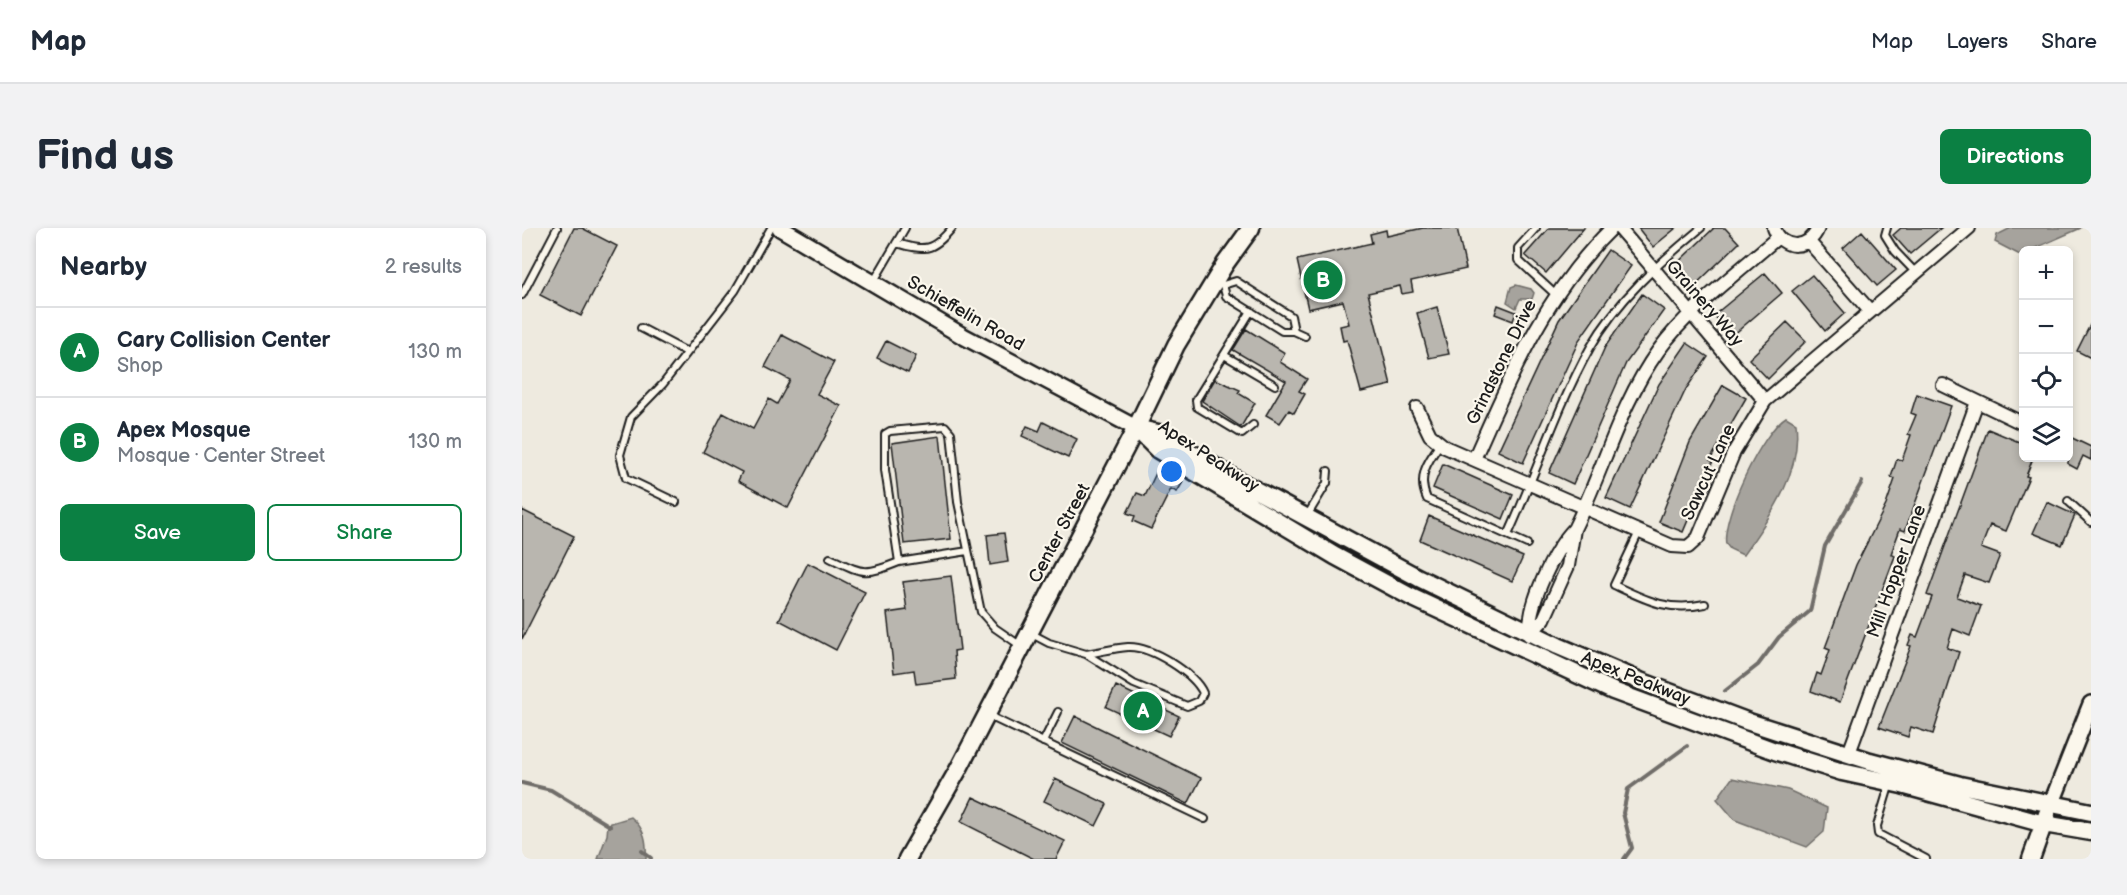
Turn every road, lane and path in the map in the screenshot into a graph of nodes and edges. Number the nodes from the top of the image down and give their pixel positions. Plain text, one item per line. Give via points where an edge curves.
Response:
1 (557, 228) edge
2 (771, 228) edge
3 (780, 228) edge
4 (905, 228) edge
5 (952, 228) edge
6 (1251, 228) edge
7 (1536, 228) edge
8 (1612, 228) edge
9 (1619, 228) edge
10 (1701, 228) edge
11 (1818, 228) edge
12 (1887, 228) edge
13 (1969, 228) edge
14 (1776, 233) edge
15 (1809, 242) junction
16 (896, 243) junction
17 (1652, 269) junction
18 (1916, 273) junction
19 (874, 282) junction
20 (1219, 282) junction
21 (522, 295) edge
22 (1556, 295) junction
23 (1251, 311) junction
24 (1870, 311) junction
25 (1692, 315) junction
26 (641, 328) dead end
27 (1294, 331) junction
28 (1305, 336) dead end
29 (687, 352) junction
30 (1224, 355) junction
31 (1275, 385) dead end
32 (1943, 385) dead end
33 (1766, 401) junction
34 (1977, 402) junction
35 (1418, 408) dead end
36 (2019, 422) edge
37 (1253, 425) dead end
38 (1136, 428) junction
39 (1440, 443) junction
40 (1474, 459) junction
41 (1328, 471) dead end
42 (1531, 484) junction
43 (2068, 501) dead end
44 (676, 502) dead end
45 (1585, 507) junction
46 (1306, 516) junction
47 (2091, 522) edge
48 (1639, 532) junction
49 (1508, 535) junction
50 (1527, 544) dead end
51 (968, 551) junction
52 (830, 558) dead end
53 (899, 562) junction
54 (1705, 604) dead end
55 (1530, 632) junction
56 (1025, 639) junction
57 (1522, 650) junction
58 (1086, 654) junction
59 (2091, 704) edge
60 (1058, 712) dead end
61 (986, 715) junction
62 (1043, 742) junction
63 (1849, 753) junction
64 (1890, 783) junction
65 (2051, 805) junction
66 (2091, 812) edge
67 (1205, 819) dead end
68 (2044, 824) junction
69 (2091, 832) edge
70 (908, 859) edge
71 (1926, 859) edge
72 (2031, 859) edge

1 - 21 lane
2 - 29 lane via 735,291
3 - 19 street, Schieffelin Road
4 - 16 lane
5 - 16 lane via 938,245 920,250
6 - 20 main road, Center Street
7 - 22 lane via 1518,248 1518,260
8 - 22 street, Grindstone Drive
9 - 17 street, Grainery Way
10 - 17 lane
11 - 15 street
12 - 18 lane via 1885,235 1895,252
13 - 18 street, Sawcut Lane
14 - 15 street via 1796,246
14 - 25 street
15 - 24 street
16 - 19 lane
17 - 25 street, Grainery Way
17 - 42 lane via 1591,346
18 - 24 street, Sawcut Lane
19 - 38 street, Schieffelin Road via 963,336
20 - 23 lane via 1226,296
20 - 27 lane via 1236,281 1291,316
20 - 38 main road, Center Street via 1176,345
22 - 40 street, Grindstone Drive via 1523,352
23 - 27 lane via 1282,331
23 - 30 lane
24 - 33 street, Sawcut Lane
25 - 33 street, Grainery Way
25 - 45 street via 1673,332 1644,374
26 - 29 lane
27 - 28 lane
29 - 44 lane via 631,417 620,455 626,478
30 - 31 lane
30 - 37 lane via 1196,400 1197,408 1242,434
32 - 34 street
33 - 48 street, Sawcut Lane via 1734,452 1698,538 1688,547 1678,548
34 - 36 street
34 - 63 street, Mill Hopper Lane
35 - 39 street, Sawcut Lane via 1430,435
38 - 46 main road, Apex Peakway via 1158,432
38 - 56 main road, Center Street
38 - 57 main road, Apex Peakway via 1158,450 1335,556
39 - 40 street, Sawcut Lane
39 - 49 lane via 1422,478 1427,499
40 - 42 street, Sawcut Lane
41 - 46 lane via 1327,483
42 - 45 street, Sawcut Lane
42 - 49 lane
43 - 47 lane
45 - 48 street, Sawcut Lane
45 - 55 street via 1560,547 1529,615
46 - 55 main road, Apex Peakway via 1419,578
48 - 54 lane via 1614,585 1651,602 1683,609
49 - 50 lane
51 - 53 lane
51 - 53 lane via 951,433 945,426 890,431 885,434 885,470
51 - 56 lane via 981,612 994,628
52 - 53 lane via 869,573
55 - 57 street
55 - 63 main road, Apex Peakway via 1640,681 1749,722
56 - 58 lane
56 - 61 main road, Center Street
57 - 64 main road, Apex Peakway via 1714,730 1842,772
58 - 58 lane via 1134,684 1187,706 1199,701 1203,693 1191,675 1148,652 1131,647
59 - 65 street
60 - 62 lane
61 - 62 lane
61 - 70 main road, Center Street
62 - 67 lane
63 - 65 main road, Apex Peakway via 1925,776
64 - 68 main road, Apex Peakway
64 - 71 lane via 1876,826 1878,834
65 - 66 main road, Apex Peakway
65 - 68 main road
68 - 69 main road, Apex Peakway
68 - 72 main road

